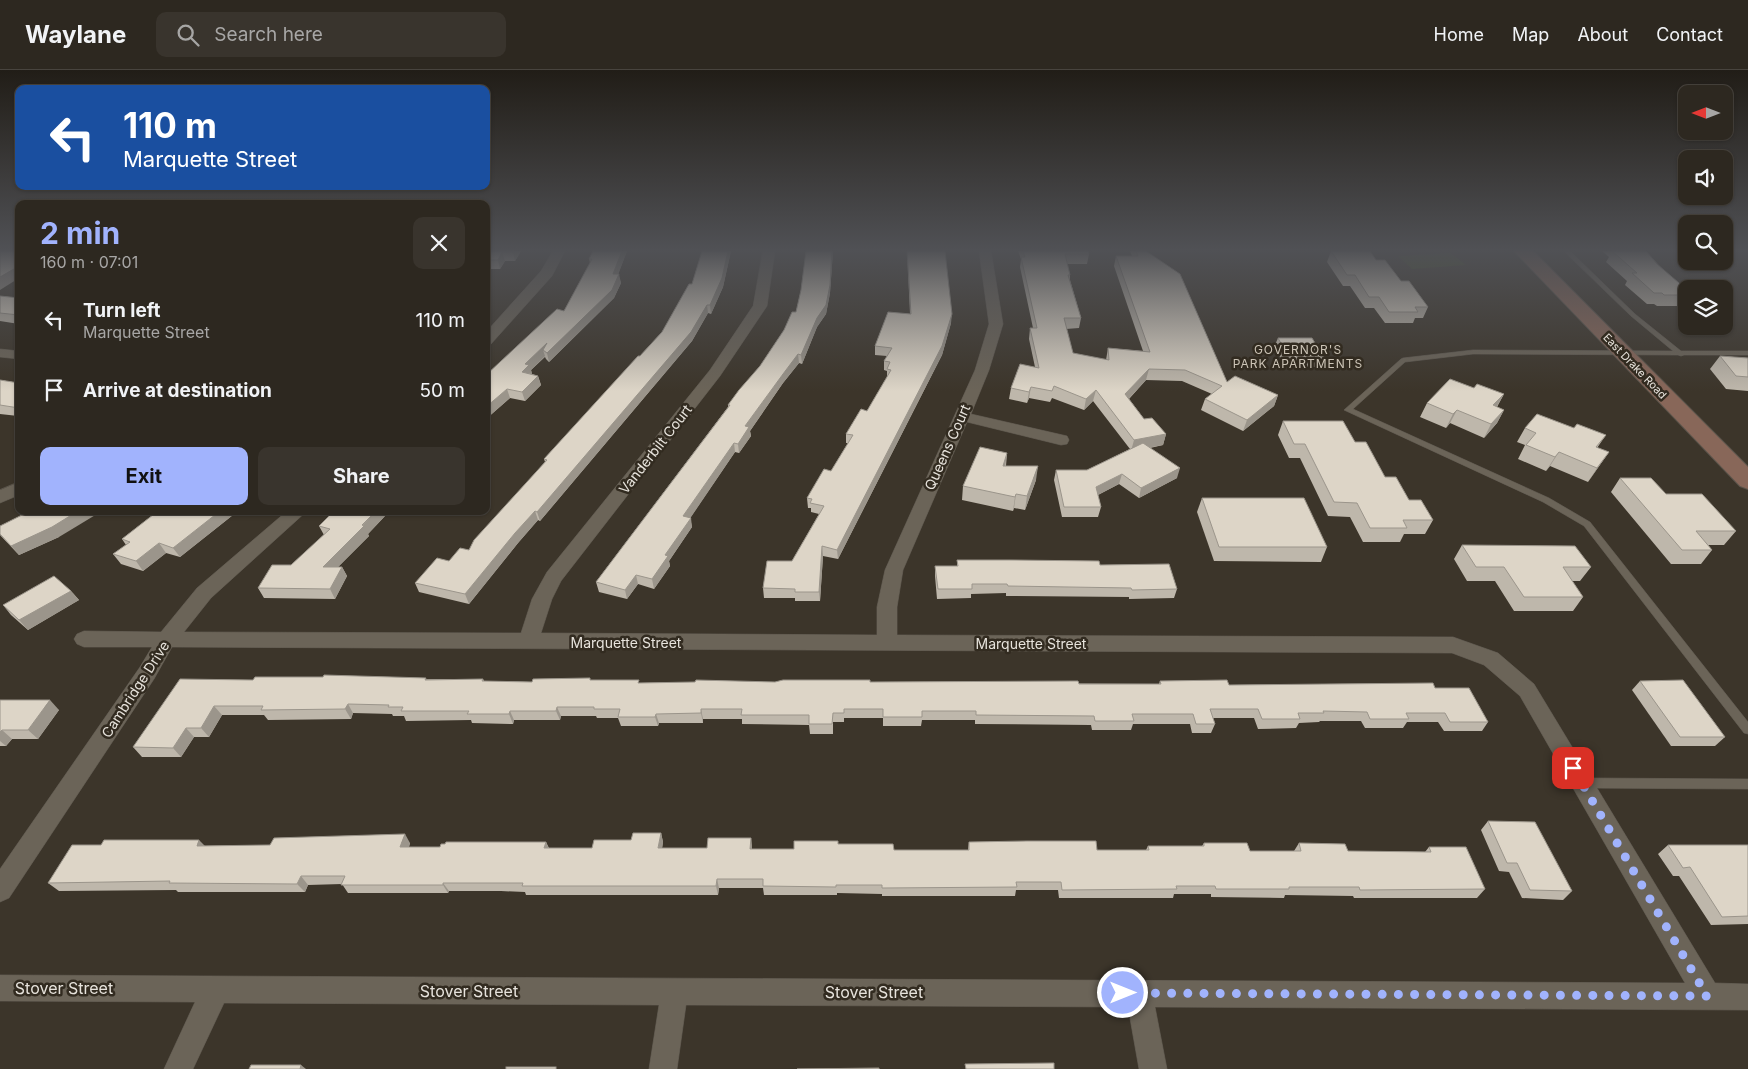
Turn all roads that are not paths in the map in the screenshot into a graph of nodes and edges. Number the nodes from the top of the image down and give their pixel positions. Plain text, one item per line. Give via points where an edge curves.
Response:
1 (525, 298) edge
2 (761, 298) edge
3 (992, 298) edge
4 (1568, 298) edge
5 (1616, 298) edge
6 (490, 337) edge
7 (0, 352) edge
8 (15, 354) edge
9 (1623, 354) junction
10 (1681, 354) junction
11 (1748, 354) edge
12 (961, 416) junction
13 (1061, 440) dead end
14 (1748, 481) edge
15 (15, 490) edge
16 (0, 497) edge
17 (293, 515) edge
18 (84, 639) dead end
19 (166, 640) junction
20 (528, 642) junction
21 (887, 643) junction
22 (1748, 730) edge
23 (1582, 783) junction
24 (1748, 784) edge
25 (0, 890) edge
26 (0, 988) edge
27 (216, 989) junction
28 (674, 992) junction
29 (1139, 994) junction
30 (1707, 996) junction
31 (1748, 997) edge
32 (178, 1069) edge
33 (663, 1069) edge
34 (1153, 1069) edge

1 - 6 street
2 - 20 street, Vanderbilt Court via 760,306 715,373 554,577 542,600
3 - 12 street, Queens Court via 996,324 982,370
4 - 9 main road, East Drake Road
5 - 10 lane
7 - 8 street
9 - 10 lane
9 - 14 main road, East Drake Road
9 - 22 lane via 1474,352 1403,360 1348,410 1546,500 1587,524
10 - 11 lane
12 - 13 street
12 - 21 street, Queens Court via 894,570 887,607
15 - 16 street
17 - 19 street, Cambridge Drive via 204,593
18 - 19 street, Marquette Street
19 - 20 street, Marquette Street
19 - 25 street, Cambridge Drive
20 - 21 street, Marquette Street
21 - 23 street, Marquette Street via 1453,645 1491,658 1527,690
23 - 24 lane
23 - 30 street, Marquette Street
26 - 27 street, Stover Street
27 - 28 street, Stover Street
27 - 32 street
28 - 29 street, Stover Street
28 - 33 street
29 - 30 street, Stover Street
29 - 34 street
30 - 31 street, Stover Street

